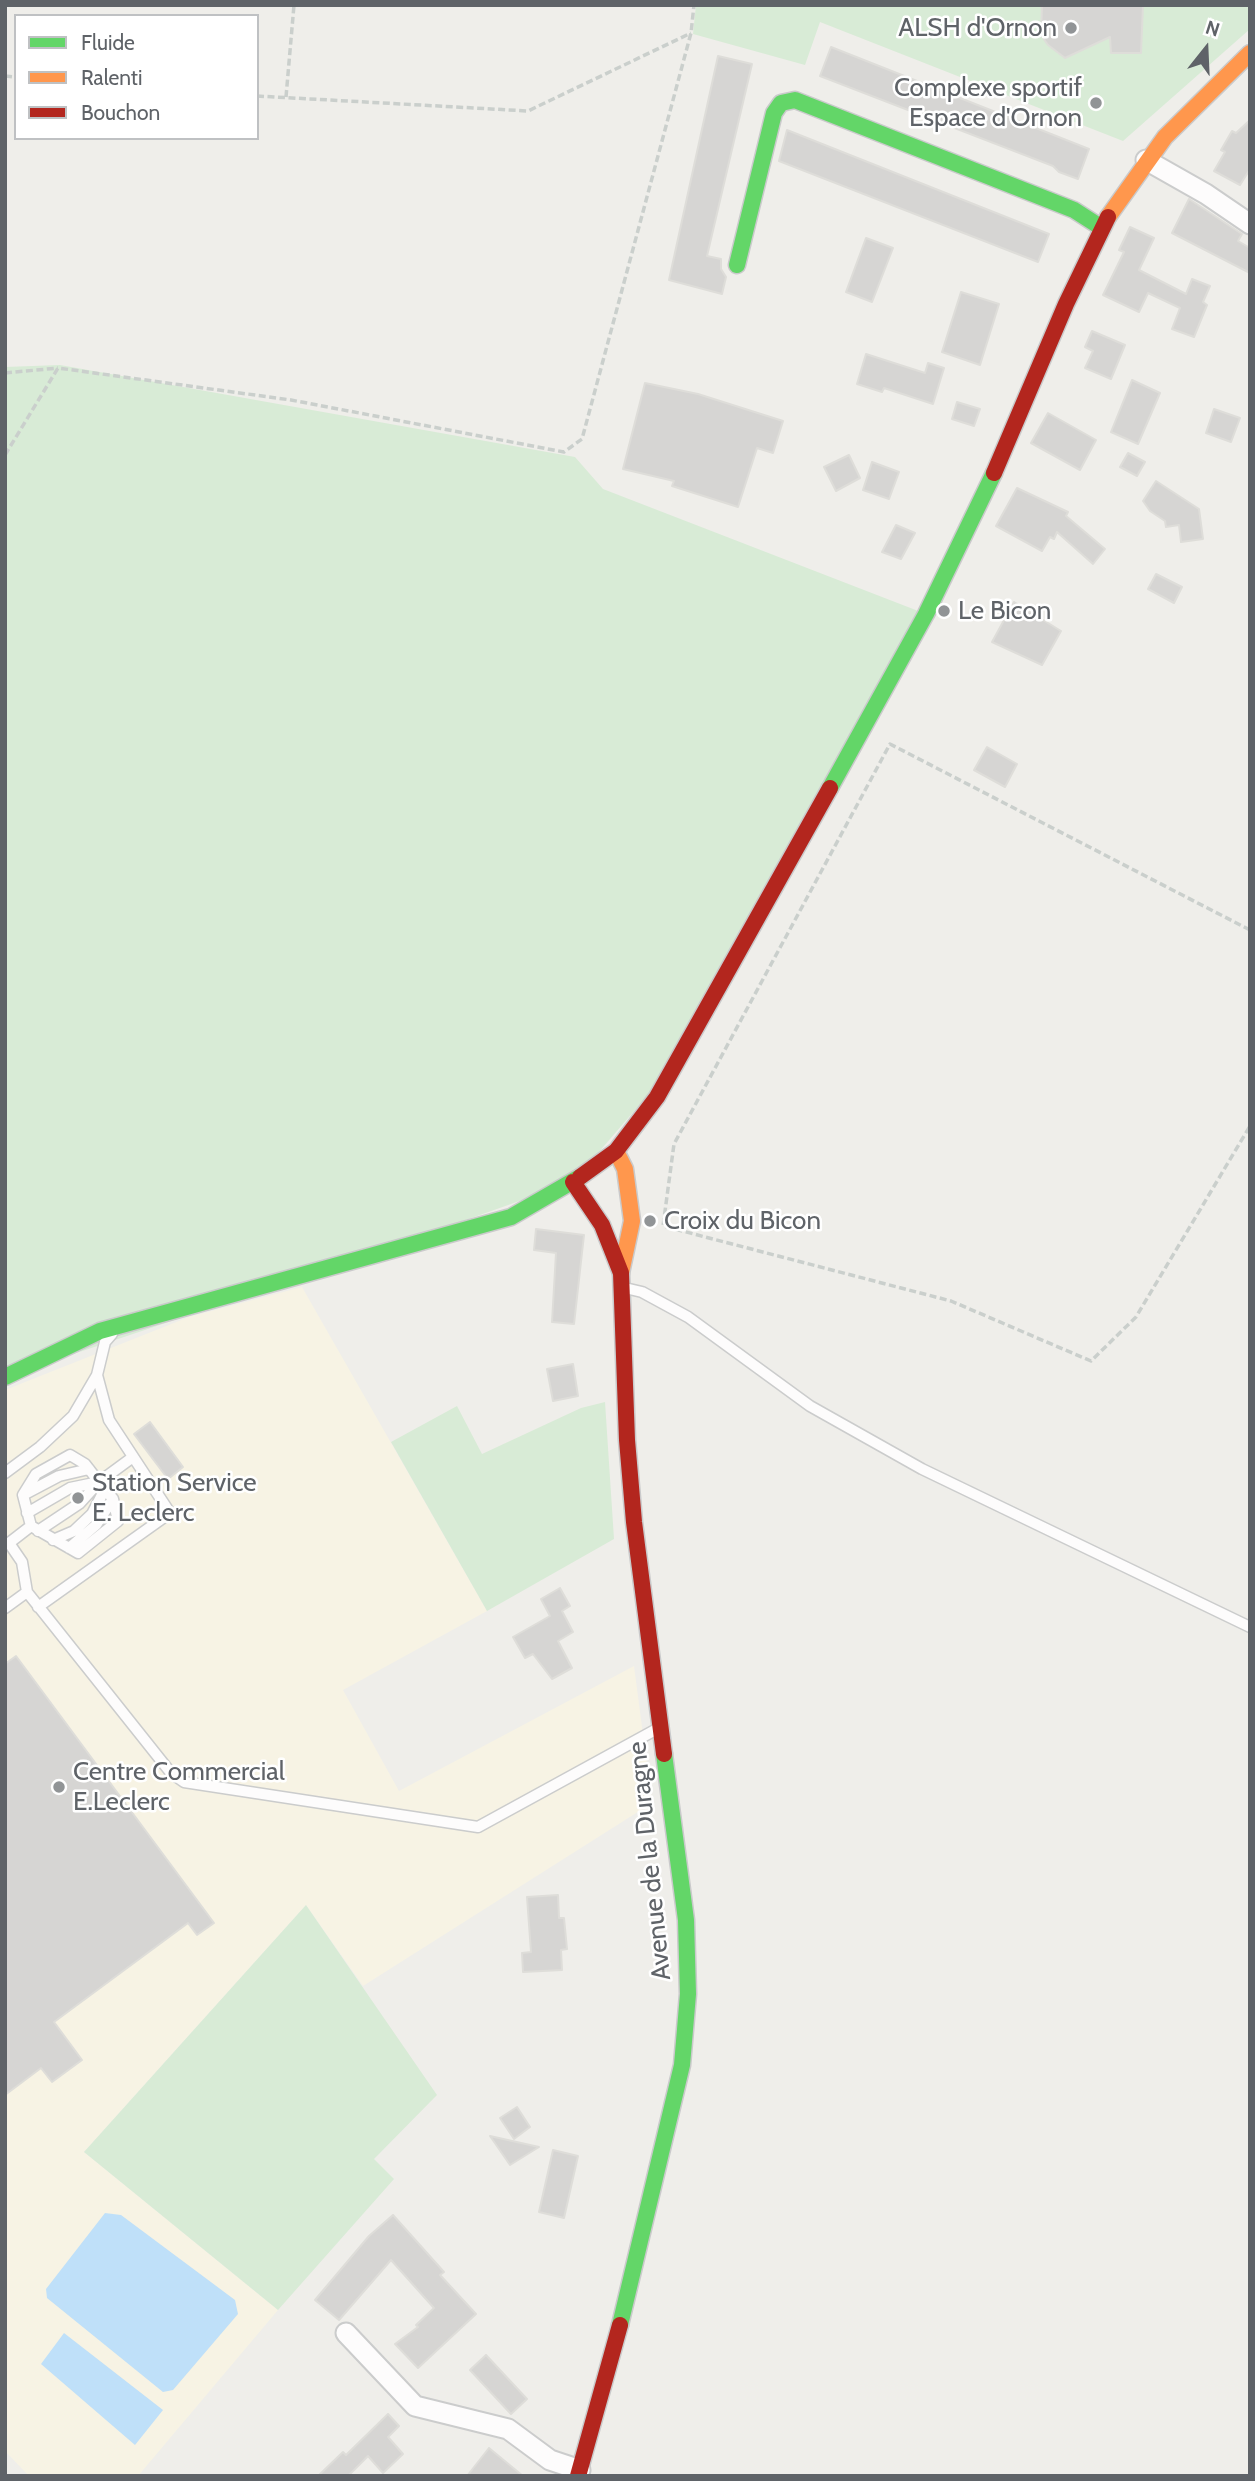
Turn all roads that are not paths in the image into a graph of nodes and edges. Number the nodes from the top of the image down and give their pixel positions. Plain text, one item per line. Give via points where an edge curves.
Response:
1 (1250, 53) edge
2 (1146, 160) junction
3 (1250, 224) edge
4 (1102, 228) junction
5 (737, 265) dead end
6 (616, 1151) junction
7 (573, 1182) junction
8 (622, 1280) junction
9 (120, 1326) junction
10 (89, 1336) junction
11 (5, 1366) edge
12 (97, 1375) junction
13 (5, 1377) edge
14 (133, 1457) junction
15 (89, 1469) junction
16 (5, 1473) edge
17 (102, 1486) junction
18 (23, 1495) junction
19 (113, 1499) junction
20 (27, 1513) junction
21 (35, 1529) junction
22 (52, 1540) junction
23 (69, 1548) junction
24 (27, 1592) junction
25 (38, 1607) junction
26 (5, 1608) edge
27 (1250, 1627) edge
28 (662, 1727) junction
29 (346, 2333) dead end
30 (579, 2473) edge

1 - 2 main road
2 - 3 street
2 - 4 main road
4 - 5 main road via 1074,210 795,100 781,103 774,113
4 - 6 main road via 998,466 926,614 685,1052
6 - 7 main road
6 - 8 main road, Avenue de la Duragne via 625,1169 632,1221
7 - 8 main road, Avenue de la Duragne via 602,1225
7 - 9 main road via 511,1217
8 - 27 lane via 688,1317 810,1406 922,1469
8 - 28 main road, Avenue de la Duragne via 634,1522
9 - 10 main road
9 - 12 lane via 105,1342
10 - 11 main road
10 - 13 main road
12 - 14 lane via 109,1420
12 - 16 lane via 73,1416
14 - 17 lane
14 - 25 lane via 170,1513
15 - 17 lane
15 - 18 lane via 59,1476
15 - 18 lane via 70,1455 36,1474
17 - 19 lane
17 - 20 lane via 71,1488
17 - 21 lane
17 - 22 lane via 92,1514 74,1531
18 - 20 lane
19 - 23 lane via 96,1525
19 - 23 lane via 118,1521 78,1553
20 - 21 lane
21 - 22 lane
21 - 24 lane via 9,1543 22,1562
22 - 23 lane
24 - 25 lane
24 - 26 lane
25 - 28 lane via 171,1773 184,1782 478,1827
28 - 30 main road, Avenue de la Duragne via 687,1920 688,1994 682,2065 602,2398
29 - 30 street via 415,2406 508,2430 550,2460

